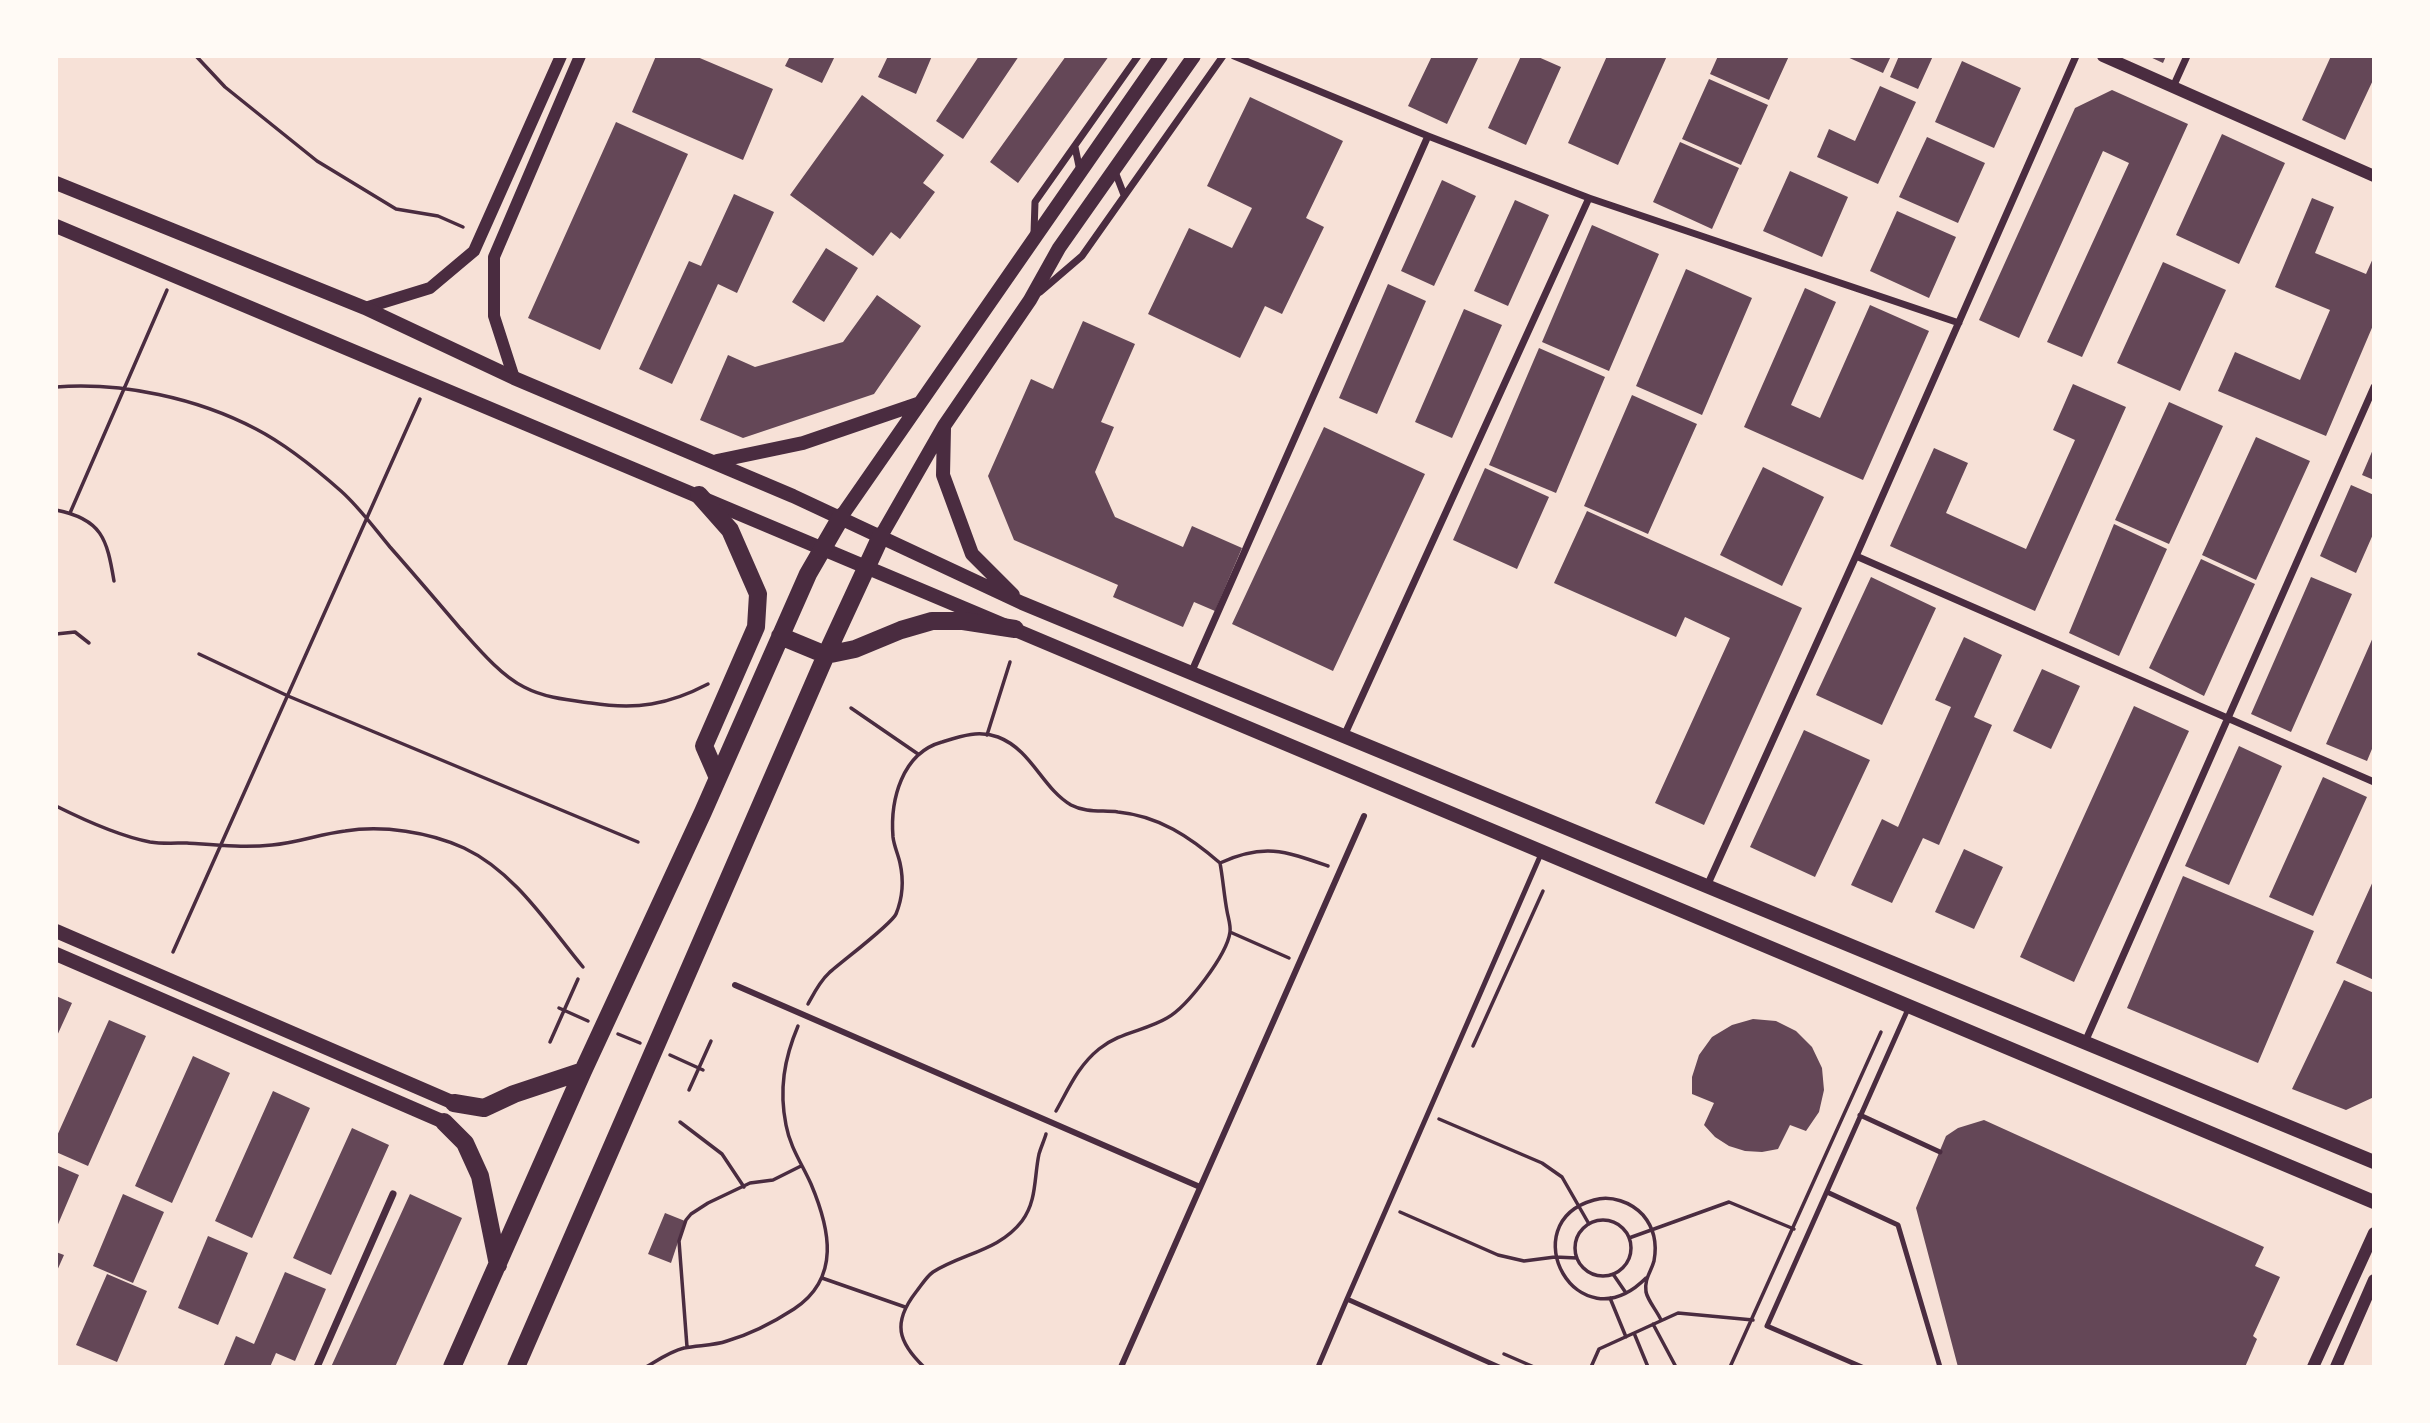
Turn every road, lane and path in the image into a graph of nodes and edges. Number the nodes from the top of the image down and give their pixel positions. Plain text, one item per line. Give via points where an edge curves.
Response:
1 (196, 56) edge
2 (561, 56) edge
3 (580, 56) edge
4 (1138, 56) edge
5 (1161, 56) edge
6 (1194, 56) edge
7 (1223, 56) edge
8 (1234, 56) edge
9 (2076, 56) edge
10 (2103, 56) edge
11 (2187, 56) edge
12 (2173, 87) junction
13 (1429, 136) junction
14 (1075, 147) junction
15 (1114, 169) junction
16 (1081, 172) junction
17 (2374, 176) edge
18 (56, 183) edge
19 (1124, 195) junction
20 (1589, 198) junction
21 (56, 226) edge
22 (463, 227) dead end
23 (1034, 237) junction
24 (167, 290) dead end
25 (1030, 300) junction
26 (365, 308) junction
27 (1959, 323) junction
28 (514, 378) junction
29 (56, 387) edge
30 (2374, 387) edge
31 (124, 390) junction
32 (420, 399) dead end
33 (920, 403) junction
34 (944, 426) junction
35 (717, 461) junction
36 (699, 495) junction
37 (56, 510) edge
38 (70, 513) junction
39 (367, 517) junction
40 (841, 517) junction
41 (881, 536) junction
42 (823, 548) junction
43 (1856, 556) junction
44 (866, 566) junction
45 (114, 581) dead end
46 (1022, 603) junction
47 (1014, 629) junction
48 (56, 634) edge
49 (780, 636) junction
50 (89, 642) dead end
51 (199, 654) dead end
52 (826, 655) junction
53 (1010, 662) dead end
54 (1191, 673) junction
55 (708, 684) dead end
56 (288, 696) junction
57 (851, 708) dead end
58 (2228, 718) junction
59 (987, 735) junction
60 (1344, 736) junction
61 (918, 754) junction
62 (718, 778) junction
63 (2374, 782) edge
64 (56, 806) edge
65 (1364, 816) dead end
66 (638, 842) dead end
67 (220, 846) junction
68 (1542, 851) junction
69 (1340, 869) junction
70 (1707, 886) junction
71 (1544, 891) dead end
72 (56, 931) edge
73 (1230, 932) dead end
74 (173, 952) dead end
75 (56, 954) edge
76 (1299, 962) junction
77 (583, 967) dead end
78 (578, 979) dead end
79 (735, 985) dead end
80 (1909, 1006) junction
81 (562, 1009) junction
82 (803, 1014) junction
83 (589, 1021) dead end
84 (613, 1031) dead end
85 (1881, 1031) dead end
86 (711, 1041) dead end
87 (550, 1042) dead end
88 (2085, 1042) junction
89 (650, 1047) dead end
90 (662, 1052) dead end
91 (1468, 1056) dead end
92 (701, 1069) junction
93 (583, 1070) junction
94 (689, 1090) dead end
95 (454, 1102) joint
96 (1860, 1115) junction
97 (1439, 1119) dead end
98 (444, 1122) joint
99 (680, 1122) dead end
100 (1940, 1152) dead end
101 (2374, 1162) edge
102 (801, 1166) junction
103 (744, 1187) junction
104 (1200, 1187) junction
105 (1826, 1192) junction
106 (393, 1194) dead end
107 (2374, 1202) edge
108 (1579, 1206) junction
109 (1395, 1223) dead end
110 (1589, 1224) junction
111 (1652, 1229) junction
112 (1794, 1229) junction
113 (2374, 1233) edge
114 (1629, 1238) junction
115 (1555, 1257) junction
116 (1577, 1258) junction
117 (498, 1265) junction
118 (1613, 1274) junction
119 (822, 1278) junction
120 (1646, 1278) junction
121 (2374, 1280) edge
122 (1626, 1294) junction
123 (1610, 1298) junction
124 (1347, 1299) junction
125 (905, 1307) dead end
126 (1661, 1320) junction
127 (1753, 1320) junction
128 (1653, 1324) junction
129 (1634, 1333) junction
130 (1626, 1336) junction
131 (687, 1348) junction
132 (1497, 1351) dead end
133 (317, 1367) edge
134 (452, 1367) edge
135 (516, 1367) edge
136 (646, 1367) edge
137 (1121, 1367) edge
138 (1318, 1367) edge
139 (1499, 1367) edge
140 (1534, 1367) edge
141 (1591, 1367) edge
142 (1648, 1367) edge
143 (1676, 1367) edge
144 (1730, 1367) edge
145 (1862, 1367) edge
146 (1940, 1367) edge
147 (2313, 1367) edge
148 (2336, 1367) edge

1 - 22 path via 225,87 317,160 396,209 438,216
2 - 26 street via 474,251 430,288
3 - 28 street via 494,257 494,316
4 - 14 street
5 - 16 main road
6 - 15 main road
7 - 19 street
8 - 13 street
9 - 27 street
10 - 12 street
11 - 12 street
12 - 17 street
13 - 20 street
13 - 54 street
14 - 16 street
14 - 23 street via 1035,202
15 - 19 street
15 - 25 main road via 1059,248
16 - 23 main road
18 - 26 main road
19 - 25 street via 1082,256
20 - 27 street
20 - 60 street
21 - 36 main road
23 - 33 main road
24 - 31 path
25 - 34 main road
26 - 28 main road
27 - 43 street
28 - 35 main road
29 - 31 path
30 - 58 street
31 - 38 path
31 - 39 path via 186,402 256,429 312,467
32 - 39 path
33 - 35 main road via 803,443
33 - 40 main road
34 - 41 main road
34 - 46 main road via 943,475 972,554
35 - 40 main road
36 - 42 main road
36 - 62 main road via 730,530 758,594 757,626 704,746
37 - 38 path
38 - 45 path via 97,529 108,544
39 - 55 path via 484,657 523,687 553,698 634,705 684,697
39 - 56 path
40 - 41 main road
40 - 42 main road
41 - 44 main road
41 - 46 main road
42 - 44 main road
42 - 49 main road
43 - 58 street
43 - 70 street
44 - 47 main road
44 - 52 main road
46 - 54 main road
47 - 52 main road via 932,621
47 - 68 main road
48 - 50 path via 75,632
49 - 52 main road
49 - 62 main road
51 - 56 path
52 - 135 main road
53 - 59 path
54 - 60 main road
56 - 66 path
56 - 67 path
57 - 61 path
58 - 63 street
58 - 88 street
59 - 61 path via 954,738
59 - 69 path via 1024,753 1071,805 1171,826 1220,863 1257,850 1284,852
60 - 70 main road
61 - 82 path via 898,789 893,816 904,892 895,918 827,975
62 - 93 main road
64 - 67 path via 151,842
65 - 69 street
67 - 74 path
67 - 77 path via 272,845 379,829 439,839 464,848 509,880
68 - 80 main road
68 - 124 lane
69 - 76 street
70 - 88 main road
71 - 91 path
72 - 95 main road
73 - 76 path
75 - 98 main road
76 - 104 street
78 - 81 path
79 - 82 street
80 - 96 lane
80 - 107 main road
81 - 83 path
81 - 87 path
82 - 102 path via 786,1053 782,1090 790,1143
82 - 104 street
84 - 89 path
85 - 112 path
86 - 92 path
88 - 101 main road
90 - 92 path
92 - 94 path
93 - 95 main road via 484,1108
93 - 117 main road
96 - 100 lane
96 - 105 lane
97 - 108 path via 1542,1163 1562,1177
98 - 117 main road via 465,1143 480,1176
99 - 103 path via 722,1154
102 - 103 path
102 - 119 path via 827,1235
103 - 131 path via 691,1214 679,1241
104 - 137 street
105 - 145 lane via 1767,1326
105 - 146 lane via 1898,1225
106 - 133 street
108 - 110 path
108 - 111 path via 1600,1198 1616,1199 1631,1205
108 - 115 path via 1560,1225
109 - 115 path via 1400,1212 1498,1255 1524,1261
110 - 114 path via 1616,1224
110 - 116 path via 1577,1240
111 - 112 path via 1729,1202
111 - 114 path
111 - 120 path via 1656,1246
112 - 127 path
113 - 147 street
114 - 118 path via 1630,1255
115 - 116 path
115 - 123 path via 1571,1286 1585,1295
116 - 118 path via 1588,1272
117 - 134 main road
118 - 122 path
119 - 125 path
119 - 131 path via 820,1286 797,1307 766,1325 724,1342
120 - 122 path
120 - 126 path via 1646,1294
121 - 148 street
122 - 123 path
123 - 130 path
124 - 138 lane
124 - 139 lane
126 - 127 path via 1678,1313
126 - 128 path
127 - 144 path
128 - 129 path
128 - 143 path
129 - 130 path
129 - 142 path
130 - 141 path via 1599,1349
131 - 136 path
132 - 140 path

